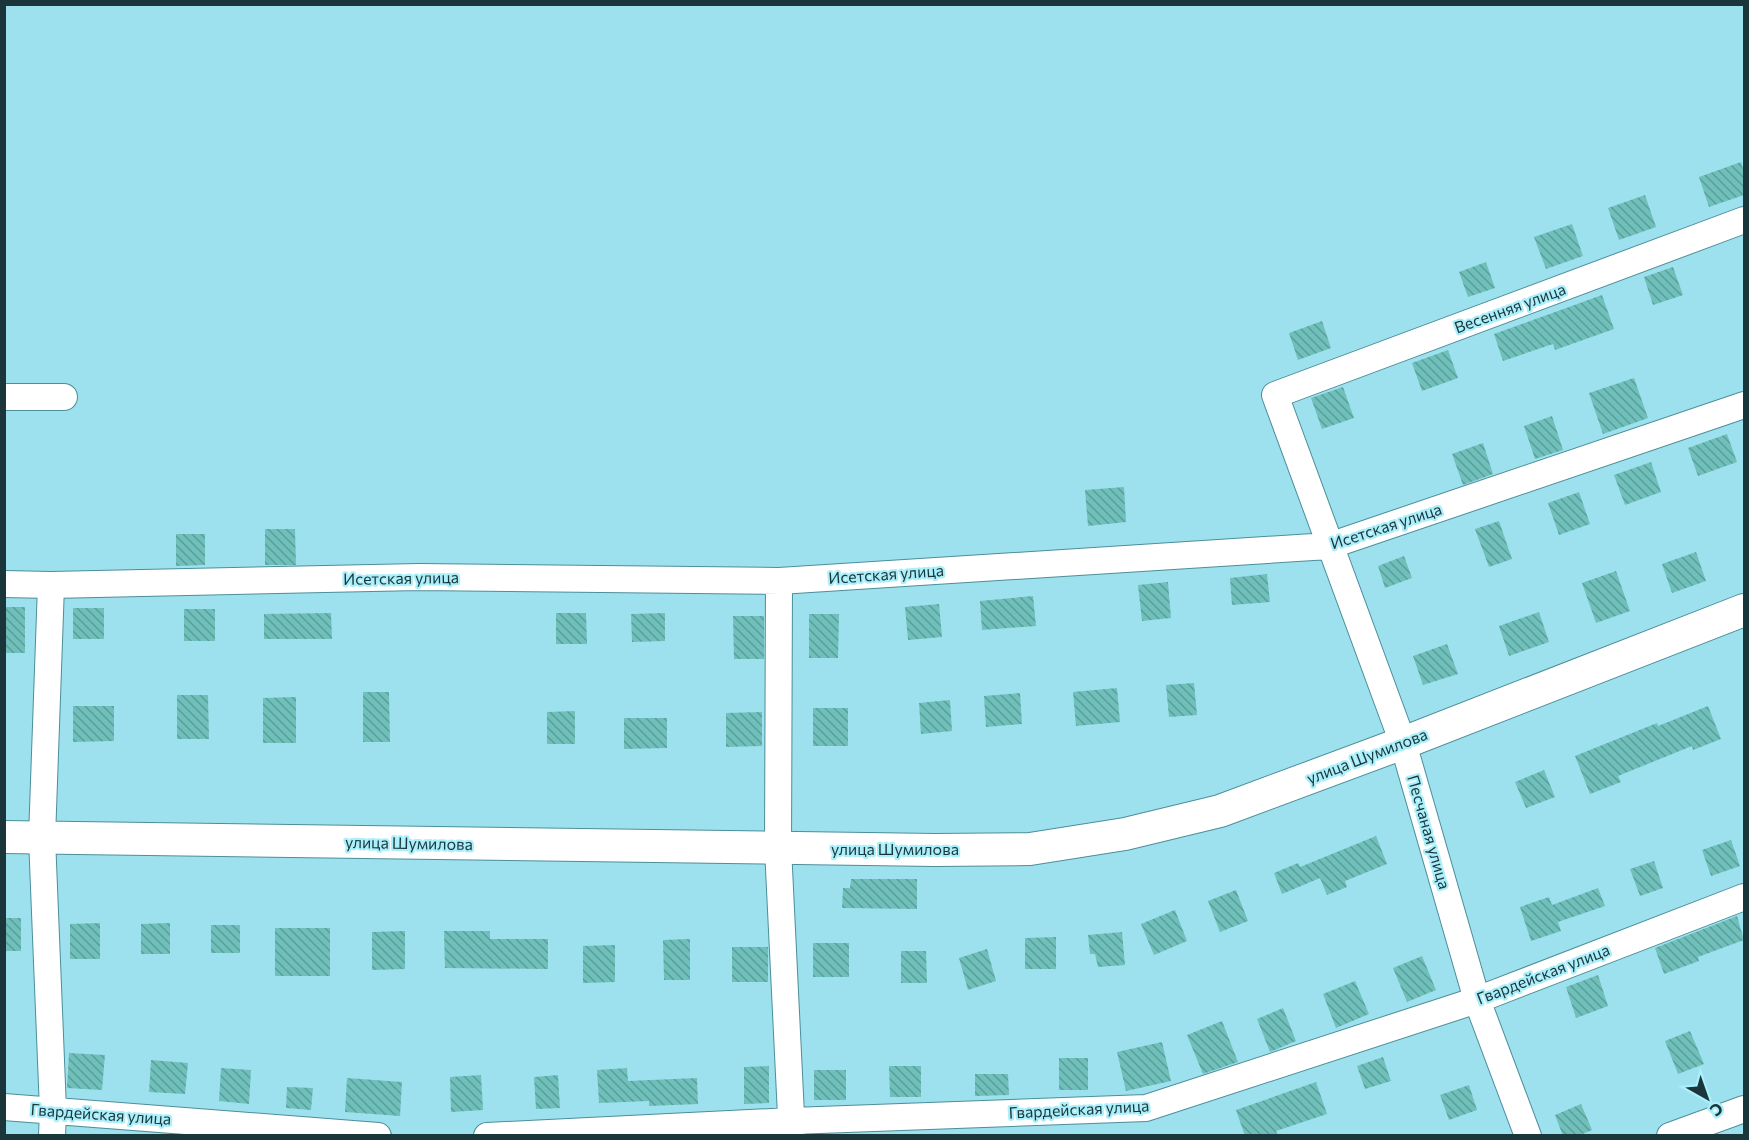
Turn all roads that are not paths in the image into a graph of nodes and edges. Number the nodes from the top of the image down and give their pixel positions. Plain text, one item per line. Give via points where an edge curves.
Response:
1 (1744, 220) edge
2 (1275, 395) joint
3 (4, 397) edge
4 (64, 397) dead end
5 (1744, 405) edge
6 (1329, 546) junction
7 (779, 581) junction
8 (4, 584) edge
9 (51, 585) junction
10 (1744, 610) edge
11 (1403, 743) junction
12 (4, 837) edge
13 (42, 838) junction
14 (778, 848) junction
15 (1744, 897) edge
16 (1477, 1000) junction
17 (4, 1107) edge
18 (1744, 1109) edge
19 (53, 1110) junction
20 (792, 1128) edge
21 (52, 1136) edge
22 (378, 1136) edge
23 (487, 1136) edge
24 (1528, 1136) edge
25 (1670, 1136) edge

1 - 2 street, Весенняя улица
2 - 6 street, Песчаная улица
3 - 4 street
5 - 6 street, Исетская улица
6 - 7 street, Исетская улица
6 - 11 street, Песчаная улица
7 - 9 street, Исетская улица via 419,577
7 - 14 street
8 - 9 street, Исетская улица
9 - 13 street
10 - 11 street, улица Шумилова
11 - 14 street, улица Шумилова via 1220,811 1125,834 1030,849
11 - 16 street, Песчаная улица
12 - 13 street, улица Шумилова
13 - 14 street, улица Шумилова
13 - 19 street
14 - 20 street
15 - 16 street, Гвардейская улица
16 - 20 street, Гвардейская улица via 1146,1108
16 - 24 street, Песчаная улица
17 - 19 street, Гвардейская улица
18 - 25 street
19 - 21 street
19 - 22 street, Гвардейская улица
20 - 23 street, Гвардейская улица

